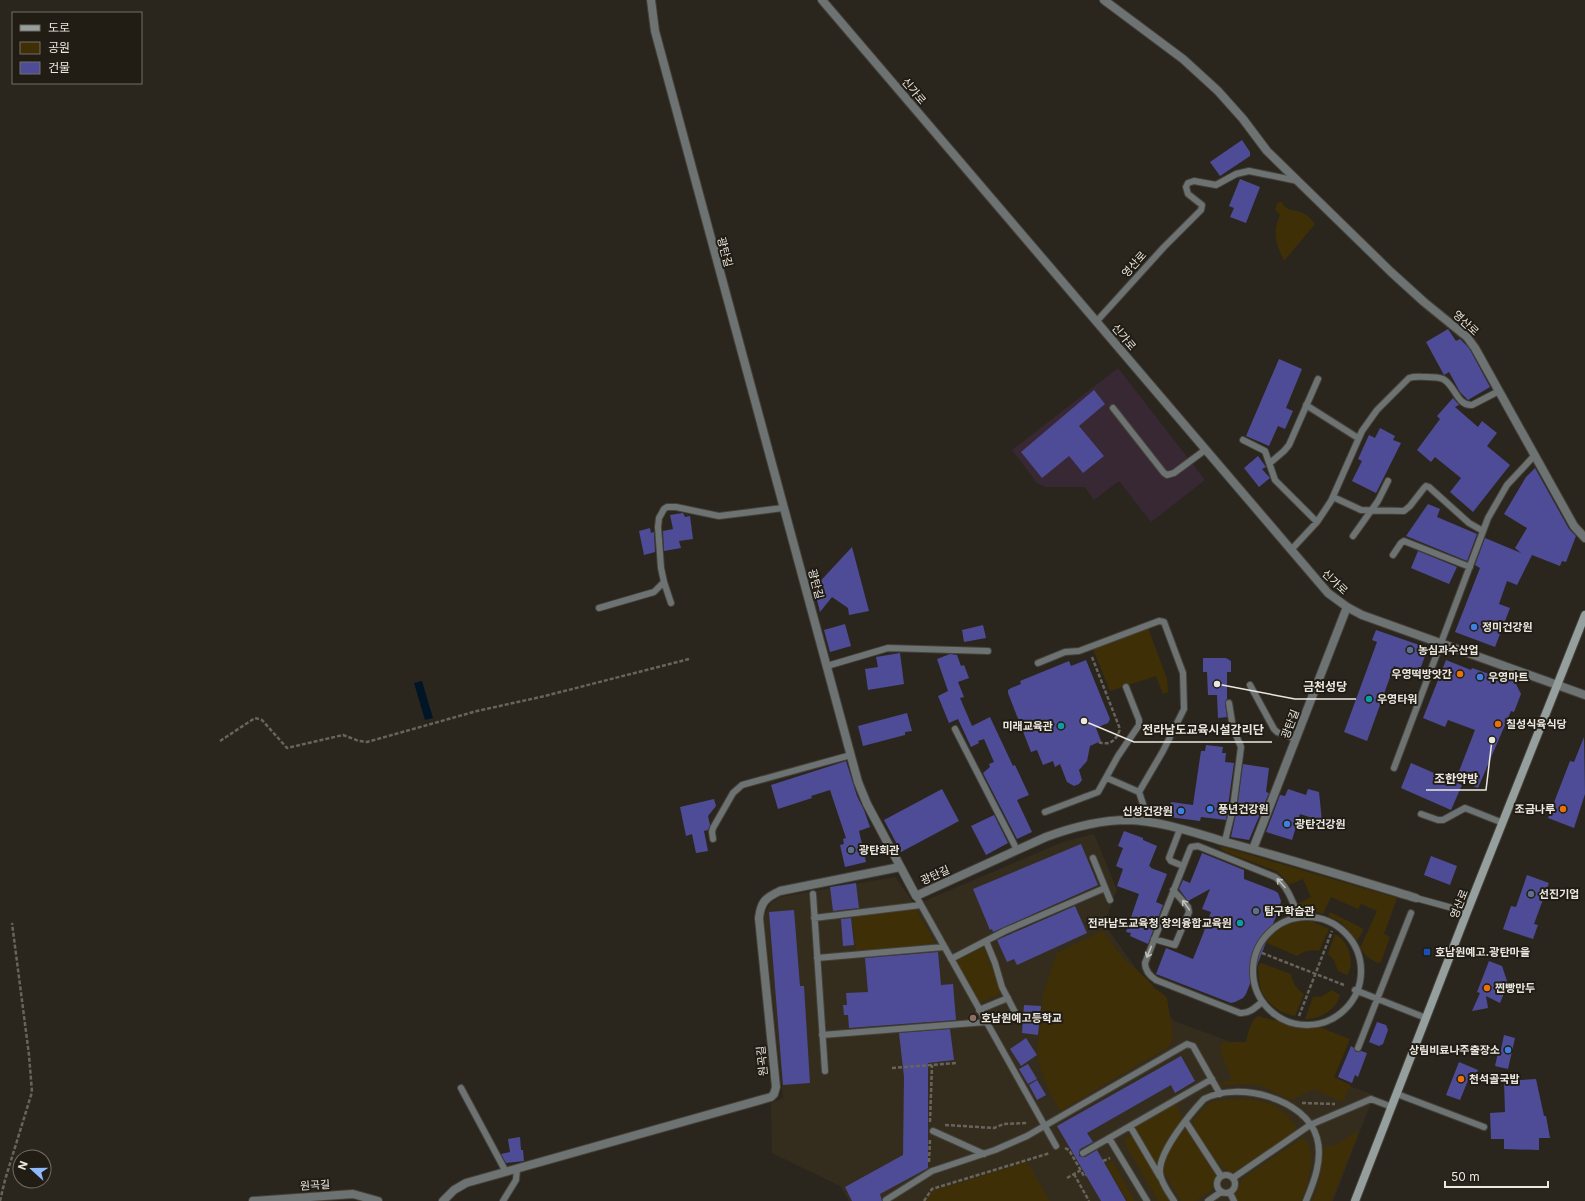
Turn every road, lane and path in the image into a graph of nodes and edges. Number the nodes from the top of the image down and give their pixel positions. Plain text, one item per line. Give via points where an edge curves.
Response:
1 (651, 0) edge
2 (822, 0) edge
3 (1104, 0) edge
4 (1298, 182) junction
5 (1096, 322) junction
6 (1318, 379) dead end
7 (1499, 391) junction
8 (1306, 405) junction
9 (1113, 408) dead end
10 (1358, 438) junction
11 (1243, 440) dead end
12 (1205, 450) junction
13 (1534, 456) junction
14 (1270, 463) junction
15 (1388, 481) dead end
16 (1333, 496) junction
17 (783, 508) junction
18 (1371, 510) junction
19 (1317, 522) junction
20 (1483, 531) junction
21 (1353, 536) dead end
22 (1585, 538) edge
23 (1291, 550) junction
24 (1393, 555) dead end
25 (1470, 567) junction
26 (664, 582) junction
27 (671, 603) dead end
28 (599, 608) dead end
29 (1347, 608) junction
30 (1585, 615) edge
31 (1442, 643) junction
32 (988, 651) dead end
33 (1092, 657) dead end
34 (689, 659) dead end
35 (1038, 663) dead end
36 (827, 666) junction
37 (1250, 685) dead end
38 (1558, 685) junction
39 (1126, 687) dead end
40 (1585, 695) edge
41 (1229, 703) dead end
42 (955, 730) dead end
43 (1296, 739) junction
44 (220, 741) dead end
45 (1098, 742) dead end
46 (851, 755) junction
47 (1394, 768) dead end
48 (1107, 778) junction
49 (1139, 792) junction
50 (1045, 812) dead end
51 (1421, 814) dead end
52 (1149, 822) junction
53 (1503, 823) junction
54 (1180, 829) junction
55 (713, 839) dead end
56 (1225, 841) junction
57 (1253, 849) junction
58 (1017, 850) junction
59 (1093, 858) dead end
60 (1183, 866) junction
61 (900, 867) junction
62 (1105, 888) junction
63 (1173, 890) junction
64 (813, 894) dead end
65 (916, 896) junction
66 (1416, 898) joint
67 (1110, 900) dead end
68 (921, 905) junction
69 (1467, 912) junction
70 (1411, 913) dead end
71 (1298, 917) junction
72 (814, 918) junction
73 (12, 923) dead end
74 (1332, 931) dead end
75 (1154, 939) junction
76 (986, 941) junction
77 (944, 947) junction
78 (1262, 953) dead end
79 (817, 958) junction
80 (951, 959) junction
81 (1315, 974) junction
82 (1344, 985) dead end
83 (1355, 990) junction
84 (1008, 998) junction
85 (1378, 999) junction
86 (1262, 1002) junction
87 (979, 1010) junction
88 (1298, 1016) dead end
89 (1426, 1018) junction
90 (1019, 1020) dead end
91 (986, 1022) junction
92 (822, 1035) junction
93 (1358, 1048) dead end
94 (957, 1063) dead end
95 (932, 1065) junction
96 (892, 1068) dead end
97 (825, 1071) dead end
98 (1212, 1079) junction
99 (461, 1088) dead end
100 (1220, 1094) junction
101 (1397, 1094) junction
102 (1392, 1107) junction
103 (1186, 1122) junction
104 (930, 1124) dead end
105 (938, 1124) dead end
106 (1044, 1124) junction
107 (1310, 1125) junction
108 (1130, 1126) junction
109 (1484, 1127) dead end
110 (931, 1131) joint
111 (1109, 1138) junction
112 (1057, 1148) joint
113 (1051, 1153) dead end
114 (1083, 1153) dead end
115 (984, 1154) junction
116 (929, 1168) dead end
117 (517, 1169) junction
118 (1081, 1170) junction
119 (506, 1172) junction
120 (1074, 1174) junction
121 (1086, 1175) dead end
122 (1221, 1176) junction
123 (1067, 1178) dead end
124 (1233, 1178) junction
125 (1162, 1180) junction
126 (1221, 1192) junction
127 (1230, 1193) junction
128 (886, 1200) dead end
129 (0, 1201) edge
130 (253, 1201) edge
131 (378, 1201) edge
132 (443, 1201) edge
133 (503, 1201) edge
134 (924, 1201) edge
135 (1089, 1201) edge
136 (1147, 1201) edge
137 (1174, 1201) edge
138 (1208, 1201) edge
139 (1234, 1201) edge
140 (1306, 1201) edge
141 (1355, 1201) edge

1 - 17 street, 광탄길 via 655,31
2 - 5 street, 신가로
3 - 4 street, 영산로 via 1183,59 1218,91 1267,151
4 - 5 lane, 영산로 via 1249,171 1236,174 1216,185 1194,181 1188,183 1188,194 1202,205 1201,210
4 - 7 street, 영산로 via 1424,302 1467,337 1476,348
5 - 12 street, 신가로
6 - 8 lane
7 - 10 lane via 1469,405 1461,400 1442,378 1411,377 1369,419
7 - 13 street, 영산로
8 - 10 lane
8 - 14 lane via 1289,444
9 - 12 lane via 1167,475 1174,473
10 - 16 lane
11 - 14 lane via 1265,451
12 - 23 street, 신가로
13 - 20 lane via 1503,490
13 - 22 street, 영산로 via 1574,526
14 - 19 lane via 1276,481
15 - 18 lane
16 - 18 lane via 1357,508
16 - 19 lane
17 - 26 lane via 719,516 671,506 664,509 658,527
17 - 36 street, 광탄길
18 - 20 lane via 1404,511 1426,486 1469,523
18 - 21 lane
19 - 23 lane
20 - 25 lane
23 - 29 street, 신가로 via 1328,593
24 - 25 lane via 1404,541
25 - 31 lane
26 - 27 lane
26 - 28 lane via 654,592
29 - 31 street, 신가로
29 - 43 street, 광탄길
30 - 38 main road, 영산로
31 - 38 street, 신가로
31 - 47 lane
32 - 36 lane via 888,648
33 - 45 path via 1120,729 1110,744
34 - 44 path via 477,711 367,742 343,735 287,748 262,720 255,718
35 - 49 lane via 1162,621 1183,672 1184,709 1164,751
36 - 46 street, 광탄길
37 - 43 lane via 1274,729
38 - 40 street, 신가로
38 - 53 main road, 영산로
39 - 48 lane via 1139,725
41 - 56 lane via 1233,728 1241,747 1233,808
42 - 58 lane
43 - 57 street, 광탄길
46 - 55 lane via 742,785 733,793 714,828
46 - 61 street, 광탄길 via 867,804
48 - 49 lane
48 - 50 lane via 1100,790 1093,794
49 - 52 lane
51 - 53 lane via 1443,820 1465,808
52 - 54 street, 광탄길
52 - 58 street, 광탄길 via 1129,820 1086,824
53 - 69 main road, 영산로
54 - 56 street, 광탄길
54 - 60 lane via 1169,858
56 - 57 street, 광탄길
57 - 66 street, 광탄길
58 - 65 street, 광탄길
59 - 62 lane
60 - 63 lane
71 -> 60 lane via 1287,890 1275,877 1198,846 1192,847 1188,852
61 - 65 street, 광탄길
61 - 117 street, 원곡길 via 780,891 770,895 763,902 759,918 776,1087 771,1097
62 - 67 lane
62 - 76 lane
63 - 75 lane
75 -> 63 lane via 1174,945 1189,912 1188,907
64 - 72 lane
65 - 68 lane
66 - 69 lane
68 - 72 lane
68 - 77 lane
69 - 89 main road, 영산로
70 - 85 lane
71 - 83 lane via 1324,920 1341,929 1347,936 1360,958 1360,977
71 - 86 lane via 1281,924 1267,935 1257,950 1253,967 1254,984
72 - 79 lane
73 - 129 path via 32,1092 4,1180
74 - 81 path
75 -> 86 lane via 1145,963 1152,978 1243,1013
76 - 80 lane
76 - 84 lane
77 - 79 lane
77 - 80 lane
78 - 81 path
79 - 92 lane
80 - 87 lane
81 - 82 path
81 - 88 path
83 - 85 lane
83 - 86 lane via 1344,1010 1322,1023 1305,1025 1288,1022 1273,1013
84 - 87 lane
84 - 90 lane
85 - 89 lane
85 - 93 lane
87 - 91 lane
89 - 101 main road, 영산로
91 - 92 lane
91 - 106 lane
92 - 97 lane
94 - 95 path
95 - 96 path
95 - 104 path
98 - 100 lane
98 - 106 lane via 1193,1046 1187,1044
98 - 108 lane
99 - 119 lane
100 - 103 lane via 1204,1099
100 - 107 lane via 1245,1092 1278,1099 1294,1108
101 - 102 main road, 영산로
101 - 109 lane
102 - 107 lane via 1371,1099
102 - 141 main road, 영산로
103 - 122 lane
103 - 125 lane via 1172,1140 1162,1160
105 - 106 path via 994,1128 1004,1124
106 - 112 lane
106 - 115 lane via 1027,1136
107 - 124 lane
107 - 140 lane via 1318,1139 1319,1149 1315,1178
108 - 111 lane
108 - 125 lane
110 - 115 lane
110 - 116 path
111 - 114 lane
111 - 136 lane
112 - 118 path via 1068,1148
113 - 134 path via 932,1189
115 - 128 lane via 932,1171
117 - 119 street, 원곡길
117 - 133 lane via 516,1180
118 - 120 path
118 - 121 path via 1084,1176
119 - 132 street, 원곡길 via 459,1186
120 - 123 path
120 - 135 path
122 - 124 lane
122 - 126 lane via 1216,1184
124 - 127 lane via 1235,1187
125 - 137 lane
126 - 127 lane
126 - 138 lane
127 - 139 lane
130 - 131 street, 원곡길 via 353,1194

